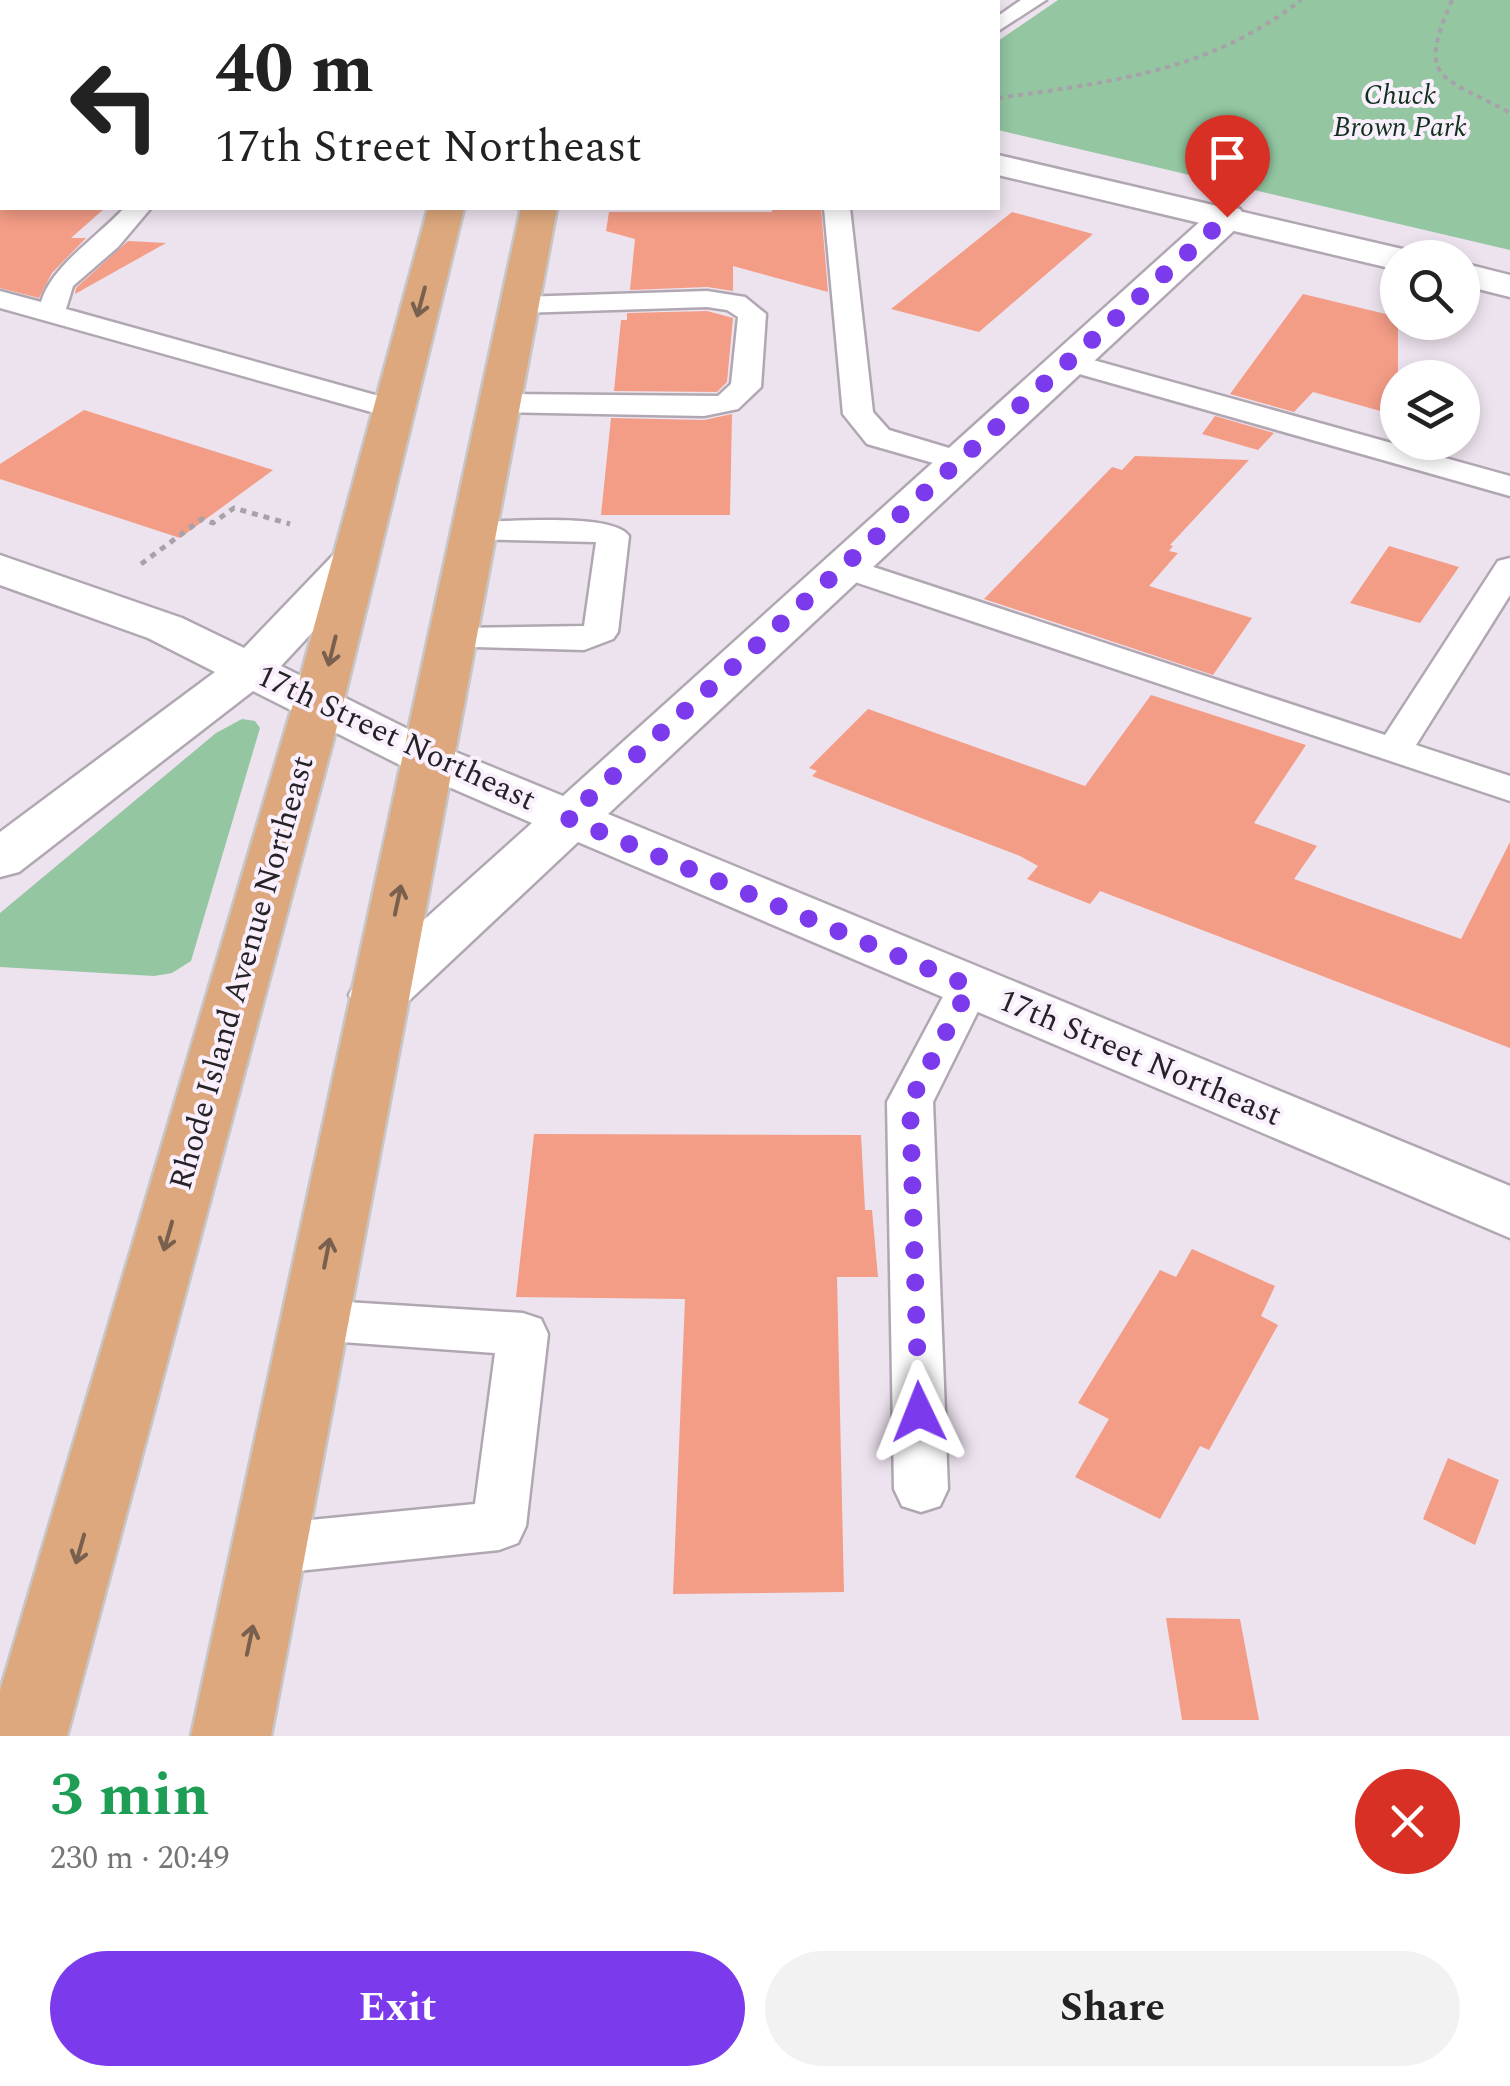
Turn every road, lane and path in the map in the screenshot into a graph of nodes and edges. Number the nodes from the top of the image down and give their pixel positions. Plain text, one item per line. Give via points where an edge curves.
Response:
1 (1035, 0) edge
2 (1301, 0) edge
3 (1452, 0) edge
4 (1000, 24) edge
5 (1000, 98) edge
6 (1510, 113) edge
7 (1000, 164) edge
8 (136, 210) edge
9 (445, 210) edge
10 (539, 210) edge
11 (837, 210) edge
12 (1227, 217) junction
13 (1380, 255) edge
14 (1480, 278) edge
15 (1510, 286) edge
16 (0, 299) edge
17 (520, 305) junction
18 (51, 313) junction
19 (1068, 362) junction
20 (500, 403) junction
21 (393, 409) junction
22 (958, 461) junction
23 (1510, 486) edge
24 (290, 524) dead end
25 (475, 532) junction
26 (354, 560) junction
27 (843, 567) junction
28 (136, 568) dead end
29 (1510, 568) edge
30 (0, 569) edge
31 (453, 639) junction
32 (251, 670) junction
33 (318, 704) junction
34 (1394, 750) junction
35 (430, 760) junction
36 (1510, 789) edge
37 (567, 818) junction
38 (0, 859) edge
39 (970, 986) junction
40 (378, 995) junction
41 (1510, 1213) edge
42 (314, 1320) junction
43 (922, 1489) dead end
44 (269, 1549) junction
45 (27, 1736) edge
46 (230, 1736) edge

1 - 4 lane
2 - 5 path via 1273,25 1205,57
3 - 6 path via 1433,49 1436,64 1446,79
7 - 12 street
8 - 18 lane via 60,283
9 -> 21 main road, Rhode Island Avenue Northeast
10 - 17 main road
11 - 22 lane via 858,414 878,438
12 - 13 street
12 - 19 street
14 - 15 street
16 - 18 lane
17 - 20 main road
17 - 20 lane via 735,303 752,314 746,387 726,402 704,406
18 - 21 lane
19 - 22 street
19 - 23 lane
20 - 25 main road
21 - 26 main road, Rhode Island Avenue Northeast
22 - 27 street
24 - 28 path via 234,508 213,523 202,519
25 - 31 main road
25 - 31 lane via 612,536 601,632 584,639
26 - 32 street
26 -> 33 main road, Rhode Island Avenue Northeast
27 - 34 lane
27 - 37 street
29 - 34 lane
30 - 32 street, 17th Street Northeast via 165,628
31 - 35 main road
32 - 33 street, 17th Street Northeast
32 - 38 street
33 - 35 street, 17th Street Northeast
33 -> 45 main road, Rhode Island Avenue Northeast
34 - 36 lane
35 - 37 street, 17th Street Northeast
40 -> 35 main road
37 - 39 street, 17th Street Northeast
37 - 40 street
39 - 41 street, 17th Street Northeast
39 - 43 lane via 910,1102
42 -> 40 main road
42 - 44 main road
42 - 44 lane via 523,1334 499,1526
46 -> 44 main road

